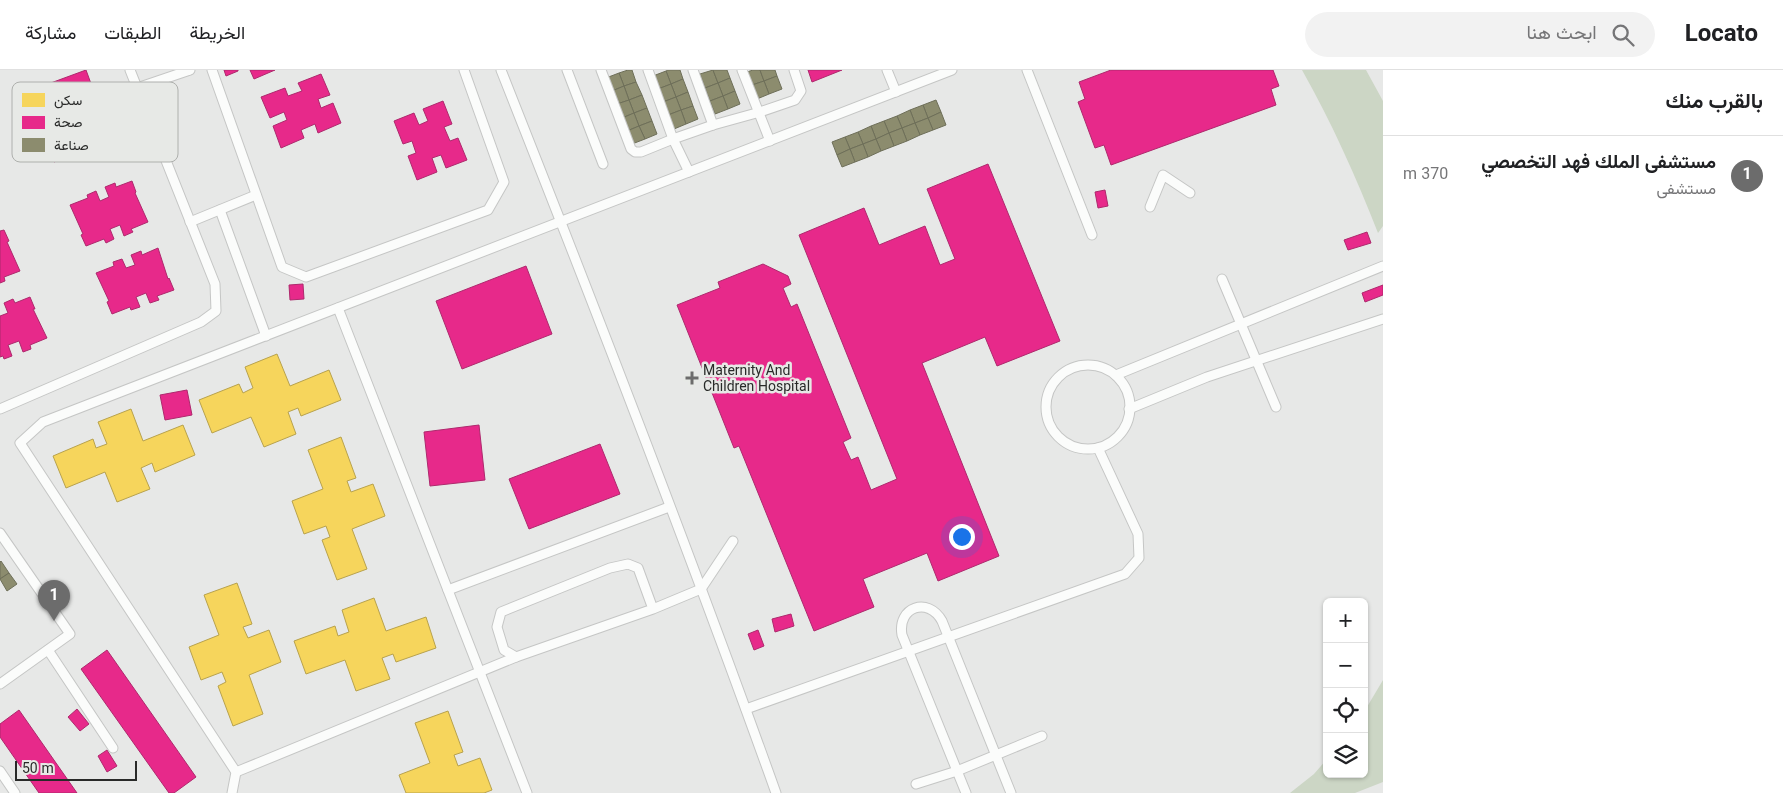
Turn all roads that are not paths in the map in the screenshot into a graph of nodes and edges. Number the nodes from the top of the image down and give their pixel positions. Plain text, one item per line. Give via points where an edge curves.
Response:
1 (130, 70) edge
2 (190, 70) edge
3 (212, 70) edge
4 (464, 70) edge
5 (501, 70) edge
6 (567, 70) edge
7 (601, 70) edge
8 (648, 70) edge
9 (693, 70) edge
10 (742, 70) edge
11 (794, 70) edge
12 (887, 70) edge
13 (952, 70) edge
14 (1027, 70) edge
15 (135, 82) edge
16 (155, 82) edge
17 (896, 92) junction
18 (760, 112) junction
19 (713, 125) junction
20 (673, 139) junction
21 (770, 140) junction
22 (166, 162) edge
23 (603, 164) dead end
24 (689, 172) junction
25 (1190, 193) dead end
26 (256, 195) junction
27 (1150, 207) dead end
28 (220, 210) junction
29 (190, 222) junction
30 (561, 222) junction
31 (1092, 235) dead end
32 (1383, 266) edge
33 (1222, 279) dead end
34 (338, 308) junction
35 (1383, 319) edge
36 (1242, 323) junction
37 (266, 336) junction
38 (1257, 360) junction
39 (1116, 375) junction
40 (1276, 407) dead end
41 (0, 409) edge
42 (1129, 409) junction
43 (1098, 448) junction
44 (670, 507) junction
45 (0, 533) edge
46 (733, 541) dead end
47 (701, 589) junction
48 (448, 590) junction
49 (653, 609) junction
50 (948, 637) junction
51 (48, 650) junction
52 (908, 651) junction
53 (516, 656) junction
54 (479, 671) junction
55 (0, 684) edge
56 (746, 709) junction
57 (1042, 736) dead end
58 (113, 748) dead end
59 (995, 754) junction
60 (0, 771) edge
61 (957, 771) junction
62 (236, 772) junction
63 (916, 784) dead end
64 (15, 793) edge
65 (232, 793) edge
66 (527, 793) edge
67 (776, 793) edge
68 (966, 793) edge
69 (1011, 793) edge

1 - 15 lane
2 - 16 lane
3 - 26 lane
4 - 26 lane via 504,182 488,210 306,277 282,267
5 - 30 lane
6 - 23 lane
7 - 20 lane via 631,149 641,152
8 - 20 lane
9 - 19 lane
10 - 18 lane
11 - 18 lane via 800,91 796,100
12 - 17 lane
13 - 17 lane
14 - 31 lane
17 - 21 lane
18 - 19 lane
18 - 21 lane
19 - 20 lane
20 - 24 lane
21 - 24 lane
22 - 29 lane
24 - 30 lane
25 - 27 lane via 1163,176
26 - 28 lane
28 - 29 lane
28 - 37 lane
29 - 41 lane via 214,284 216,311 201,322
30 - 34 lane
30 - 44 lane
32 - 36 lane
33 - 36 lane
34 - 37 lane
34 - 48 lane
35 - 38 lane
36 - 38 lane
36 - 39 lane
37 - 62 lane via 43,422 20,443
38 - 40 lane
38 - 42 lane
39 - 42 lane via 1122,380 1130,402
39 - 43 lane via 1092,364 1068,369 1048,392 1047,420 1056,436 1071,446 1089,450
42 - 43 lane via 1126,426 1116,439
43 - 50 lane via 1138,534 1139,558 1125,574
44 - 47 lane
44 - 48 lane
45 - 51 lane via 70,634
46 - 47 lane
47 - 49 lane
47 - 56 lane
48 - 54 lane
49 - 53 lane
49 - 53 lane via 638,568 628,564 610,568 501,612 497,628 504,650
50 - 52 lane
50 - 52 lane via 933,609 912,609 900,627
50 - 59 lane
51 - 55 lane
51 - 58 lane
52 - 56 lane
52 - 61 lane
53 - 54 lane
54 - 62 lane
54 - 66 lane
56 - 67 lane
57 - 59 lane
59 - 61 lane
59 - 69 lane
60 - 64 lane
61 - 63 lane
61 - 68 lane
62 - 65 lane

